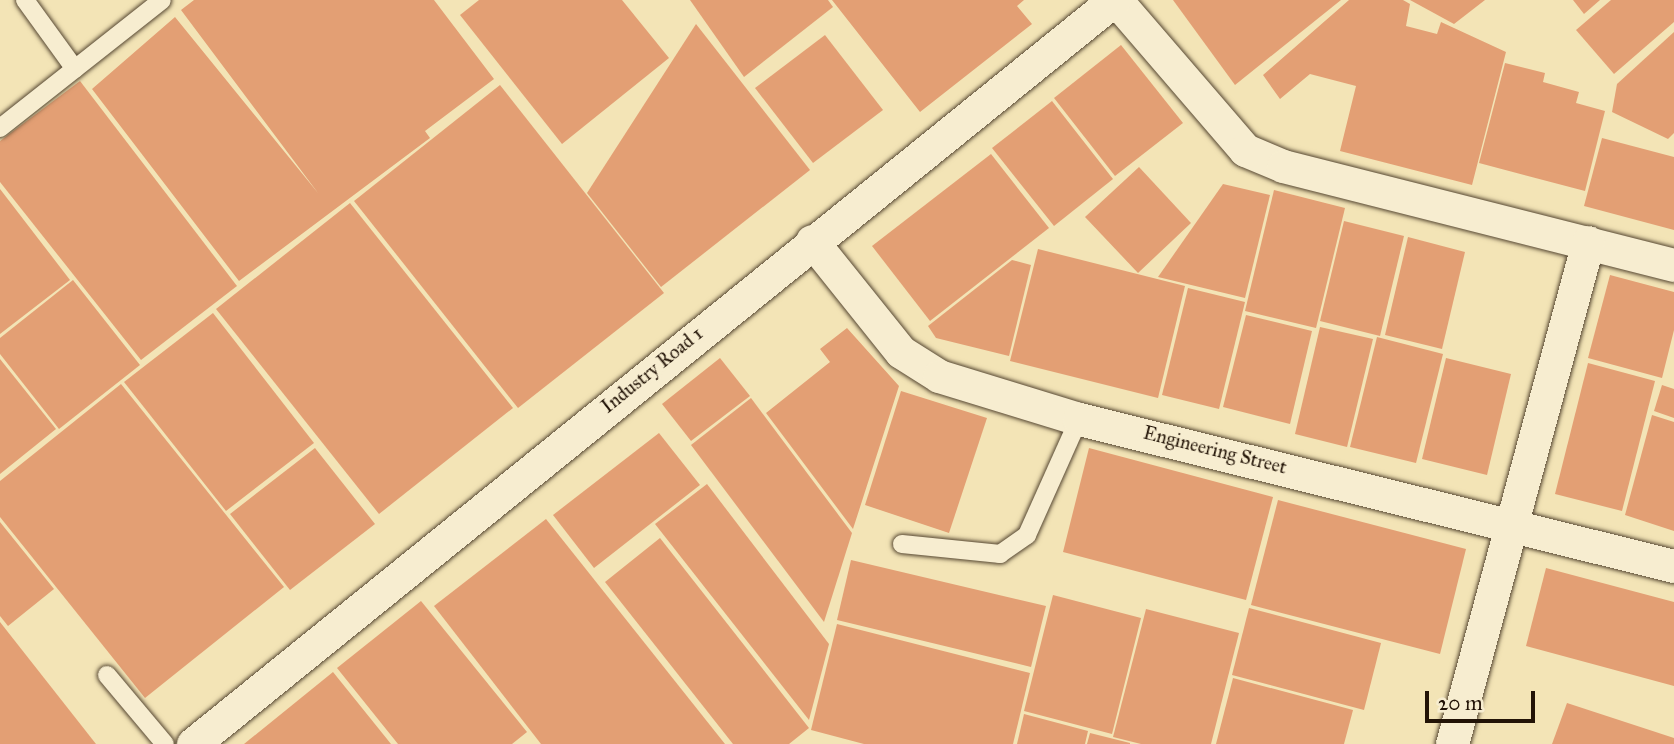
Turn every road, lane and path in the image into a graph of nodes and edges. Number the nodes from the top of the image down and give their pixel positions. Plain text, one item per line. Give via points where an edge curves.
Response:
1 (25, 0) edge
2 (162, 0) edge
3 (1115, 0) edge
4 (75, 69) junction
5 (0, 128) edge
6 (812, 241) junction
7 (1588, 242) junction
8 (1674, 264) edge
9 (1079, 419) junction
10 (1509, 522) junction
11 (902, 544) dead end
12 (1674, 566) edge
13 (107, 675) dead end
14 (165, 744) edge
15 (193, 744) edge
16 (1452, 744) edge

1 - 4 lane
2 - 4 lane
3 - 6 street, Industry Road 1
3 - 7 street via 1245,150 1283,166
4 - 5 lane
6 - 9 street, Engineering Street via 918,367
6 - 15 street, Industry Road 1
7 - 8 street
7 - 10 street
9 - 10 street, Engineering Street
9 - 11 lane via 1027,536 1000,554
10 - 12 street, Engineering Street
10 - 16 street
13 - 14 lane

